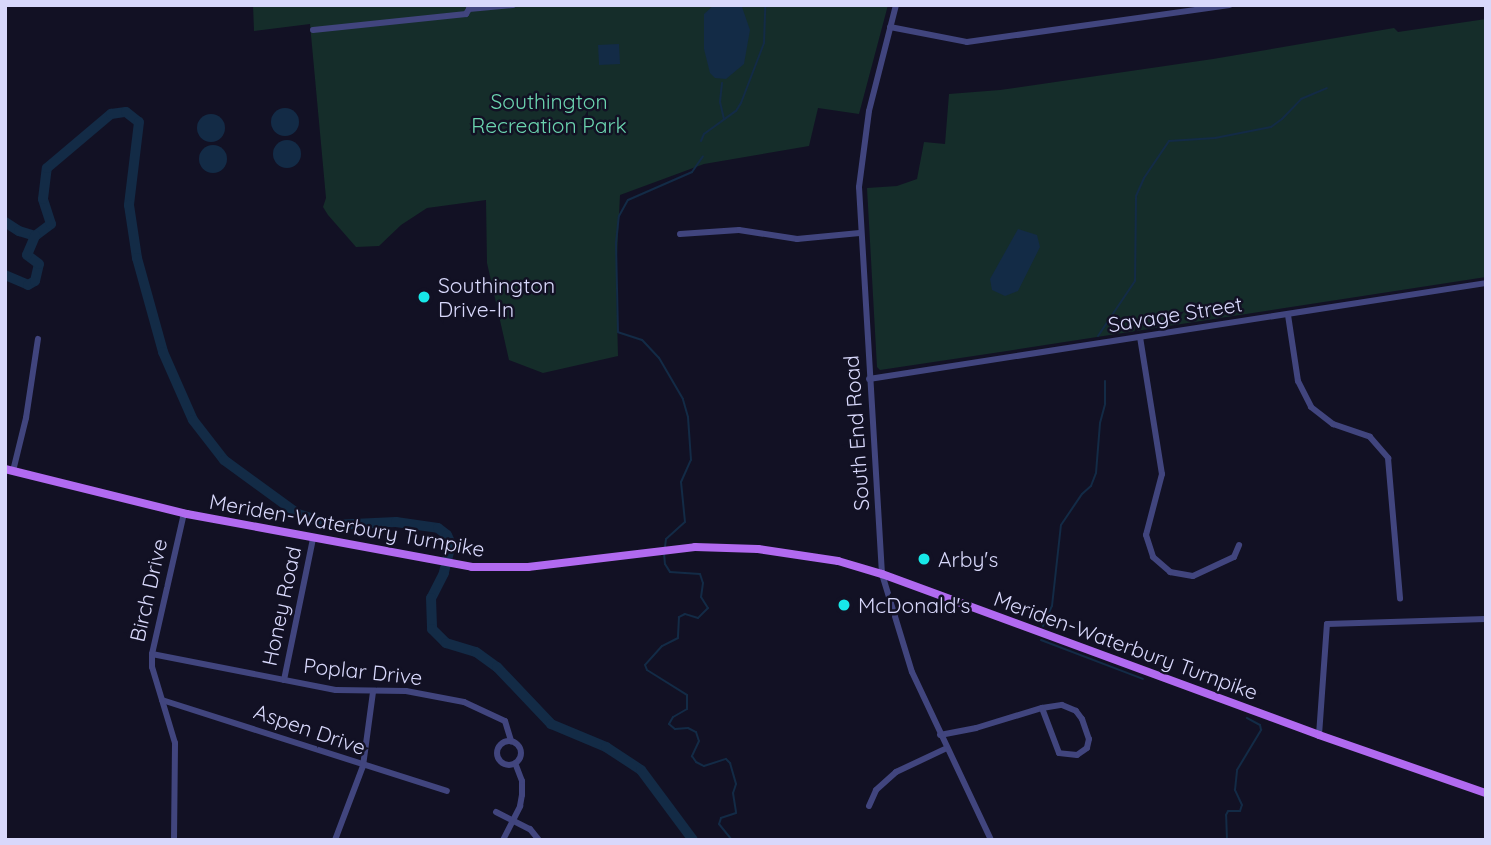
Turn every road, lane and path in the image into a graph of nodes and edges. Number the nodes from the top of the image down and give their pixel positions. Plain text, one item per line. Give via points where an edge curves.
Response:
1 (513, 5) edge
2 (896, 5) edge
3 (1229, 5) edge
4 (1187, 8) edge
5 (890, 27) junction
6 (313, 30) dead end
7 (860, 233) junction
8 (680, 234) dead end
9 (1486, 283) edge
10 (1288, 314) junction
11 (1140, 338) junction
12 (38, 339) dead end
13 (869, 379) junction
14 (9, 470) edge
15 (184, 513) junction
16 (313, 539) junction
17 (1239, 545) dead end
18 (882, 574) junction
19 (1400, 598) dead end
20 (1486, 619) edge
21 (152, 654) junction
22 (284, 680) junction
23 (373, 692) junction
24 (162, 701) junction
25 (1042, 708) junction
26 (940, 735) junction
27 (1318, 735) junction
28 (511, 741) junction
29 (947, 748) junction
30 (515, 763) junction
31 (363, 766) junction
32 (447, 791) dead end
33 (1486, 793) edge
34 (869, 806) dead end
35 (496, 812) dead end
36 (514, 820) junction
37 (174, 840) edge
38 (335, 840) edge
39 (503, 840) edge
40 (539, 840) edge
41 (991, 840) edge

1 - 6 street
2 - 5 street, South End Road
3 - 4 street
4 - 5 street via 967,42
5 - 7 street, South End Road via 861,152
7 - 8 street via 797,239 739,230
7 - 13 street, South End Road
9 - 10 street, Savage Street
10 - 11 street, Savage Street
10 - 19 street via 1298,381 1311,407 1333,424 1370,437 1388,458
11 - 13 street, Savage Street
11 - 17 street via 1162,474 1146,535 1153,556 1170,572 1192,576 1234,557
12 - 14 street via 26,418
13 - 18 street, South End Road
14 - 15 main road, Meriden-Waterbury Turnpike
15 - 16 main road, Meriden-Waterbury Turnpike
15 - 21 street, Birch Drive
16 - 18 main road, Meriden-Waterbury Turnpike via 453,565 528,567 665,549 729,547 838,561
16 - 22 street, Honey Road
18 - 26 street, South End Road via 912,672
18 - 27 main road, Meriden-Waterbury Turnpike
20 - 27 street via 1327,624
21 - 22 street, Poplar Drive
21 - 24 street, Birch Drive
22 - 23 street, Poplar Drive
23 - 28 street, Poplar Drive via 406,691 464,702 505,721
23 - 31 street
24 - 31 street, Aspen Drive
24 - 37 street, Birch Drive via 175,743
25 - 25 street via 1062,705 1076,711 1087,730 1087,748 1072,756 1059,753
25 - 26 street
26 - 29 street, South End Road
27 - 33 main road, Meriden-Waterbury Turnpike
28 - 30 street via 520,748
28 - 30 street via 498,746 496,755 502,763
29 - 34 street via 896,772 876,790
29 - 41 street, South End Road
30 - 36 street via 522,795
31 - 32 street, Aspen Drive
31 - 38 street
35 - 36 street
36 - 39 street
36 - 40 street

